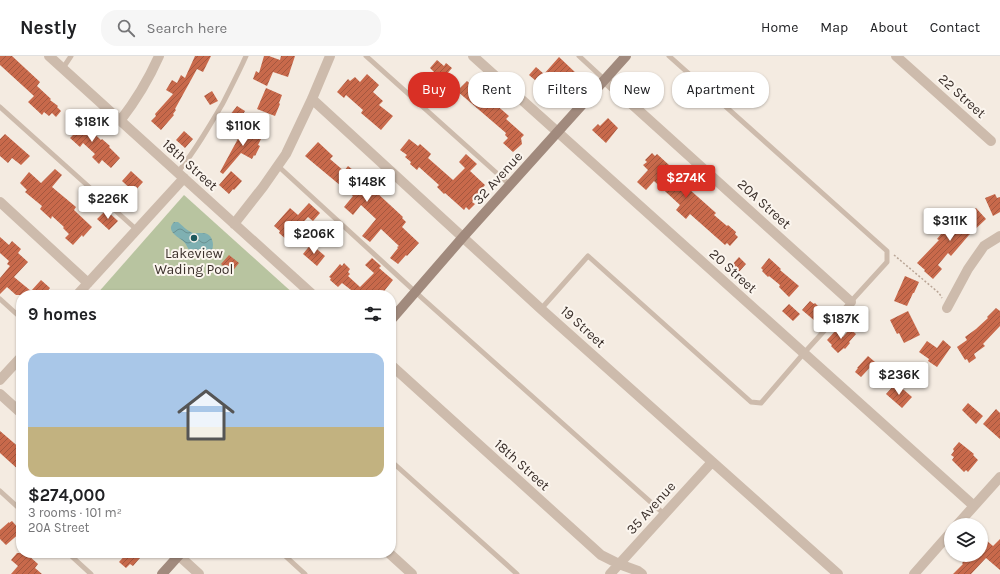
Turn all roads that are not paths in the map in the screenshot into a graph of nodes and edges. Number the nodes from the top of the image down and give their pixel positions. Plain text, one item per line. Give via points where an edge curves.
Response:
1 (49, 56) edge
2 (71, 56) edge
3 (159, 56) edge
4 (246, 56) edge
5 (330, 56) edge
6 (366, 56) edge
7 (473, 56) edge
8 (578, 56) edge
9 (626, 56) edge
10 (669, 56) edge
11 (896, 56) edge
12 (63, 68) junction
13 (605, 80) junction
14 (312, 99) junction
15 (0, 107) edge
16 (120, 121) junction
17 (558, 132) junction
18 (991, 141) dead end
19 (278, 166) junction
20 (181, 175) junction
21 (510, 185) junction
22 (0, 202) edge
23 (234, 224) junction
24 (137, 230) junction
25 (1000, 236) edge
26 (464, 237) junction
27 (88, 283) junction
28 (82, 290) edge
29 (308, 290) edge
30 (416, 292) junction
31 (0, 299) edge
32 (851, 302) junction
33 (947, 308) road end
34 (542, 309) junction
35 (16, 313) edge
36 (396, 314) edge
37 (804, 353) junction
38 (16, 362) edge
39 (396, 370) edge
40 (0, 380) edge
41 (0, 394) edge
42 (16, 408) edge
43 (712, 462) junction
44 (396, 465) edge
45 (1000, 477) edge
46 (0, 491) edge
47 (16, 505) edge
48 (974, 506) junction
49 (664, 514) junction
50 (964, 518) edge
51 (944, 540) edge
52 (73, 558) edge
53 (176, 558) edge
54 (183, 558) edge
55 (287, 558) edge
56 (394, 558) edge
57 (618, 564) junction
58 (91, 574) edge
59 (162, 574) edge
60 (199, 574) edge
61 (305, 574) edge
62 (412, 574) edge
63 (517, 574) edge
64 (610, 574) edge
65 (642, 574) edge
66 (838, 574) edge
67 (914, 574) edge

1 - 12 street, 18th Street
2 - 12 lane
3 - 16 street via 146,84
4 - 20 lane
5 - 14 street
6 - 21 lane
7 - 17 street, 20 Street
8 - 13 lane
9 - 13 street, 32 Avenue
10 - 32 lane via 887,252 887,262
11 - 18 street, 22 Street
12 - 16 street, 18th Street
13 - 17 street, 32 Avenue
13 - 32 street, 20A Street
14 - 19 street
14 - 26 street, 19 Street
15 - 24 lane
16 - 20 street, 18th Street
17 - 21 street, 32 Avenue
17 - 37 street, 20 Street
19 - 23 street
19 - 30 lane
20 - 23 street, 18th Street
20 - 24 street
21 - 26 street, 32 Avenue
22 - 27 street
23 - 29 street, 18th Street
24 - 27 street
25 - 33 street via 984,246 968,268
26 - 30 street, 32 Avenue
26 - 34 street, 19 Street
27 - 28 street
30 - 36 street, 32 Avenue
30 - 49 lane
31 - 35 lane
32 - 37 lane
34 - 37 lane via 588,256 751,402 761,403
34 - 43 street, 19 Street
37 - 48 street, 20 Street
38 - 40 street
39 - 57 street, 18th Street via 601,555
41 - 42 street
43 - 49 street, 35 Avenue
43 - 66 street, 19 Street
44 - 63 lane
45 - 48 street
46 - 47 lane
48 - 50 street
49 - 57 street, 35 Avenue
51 - 67 street
52 - 58 lane
53 - 59 street
54 - 60 street
55 - 61 lane
56 - 62 street
57 - 64 street, 35 Avenue
57 - 65 street, 18th Street

